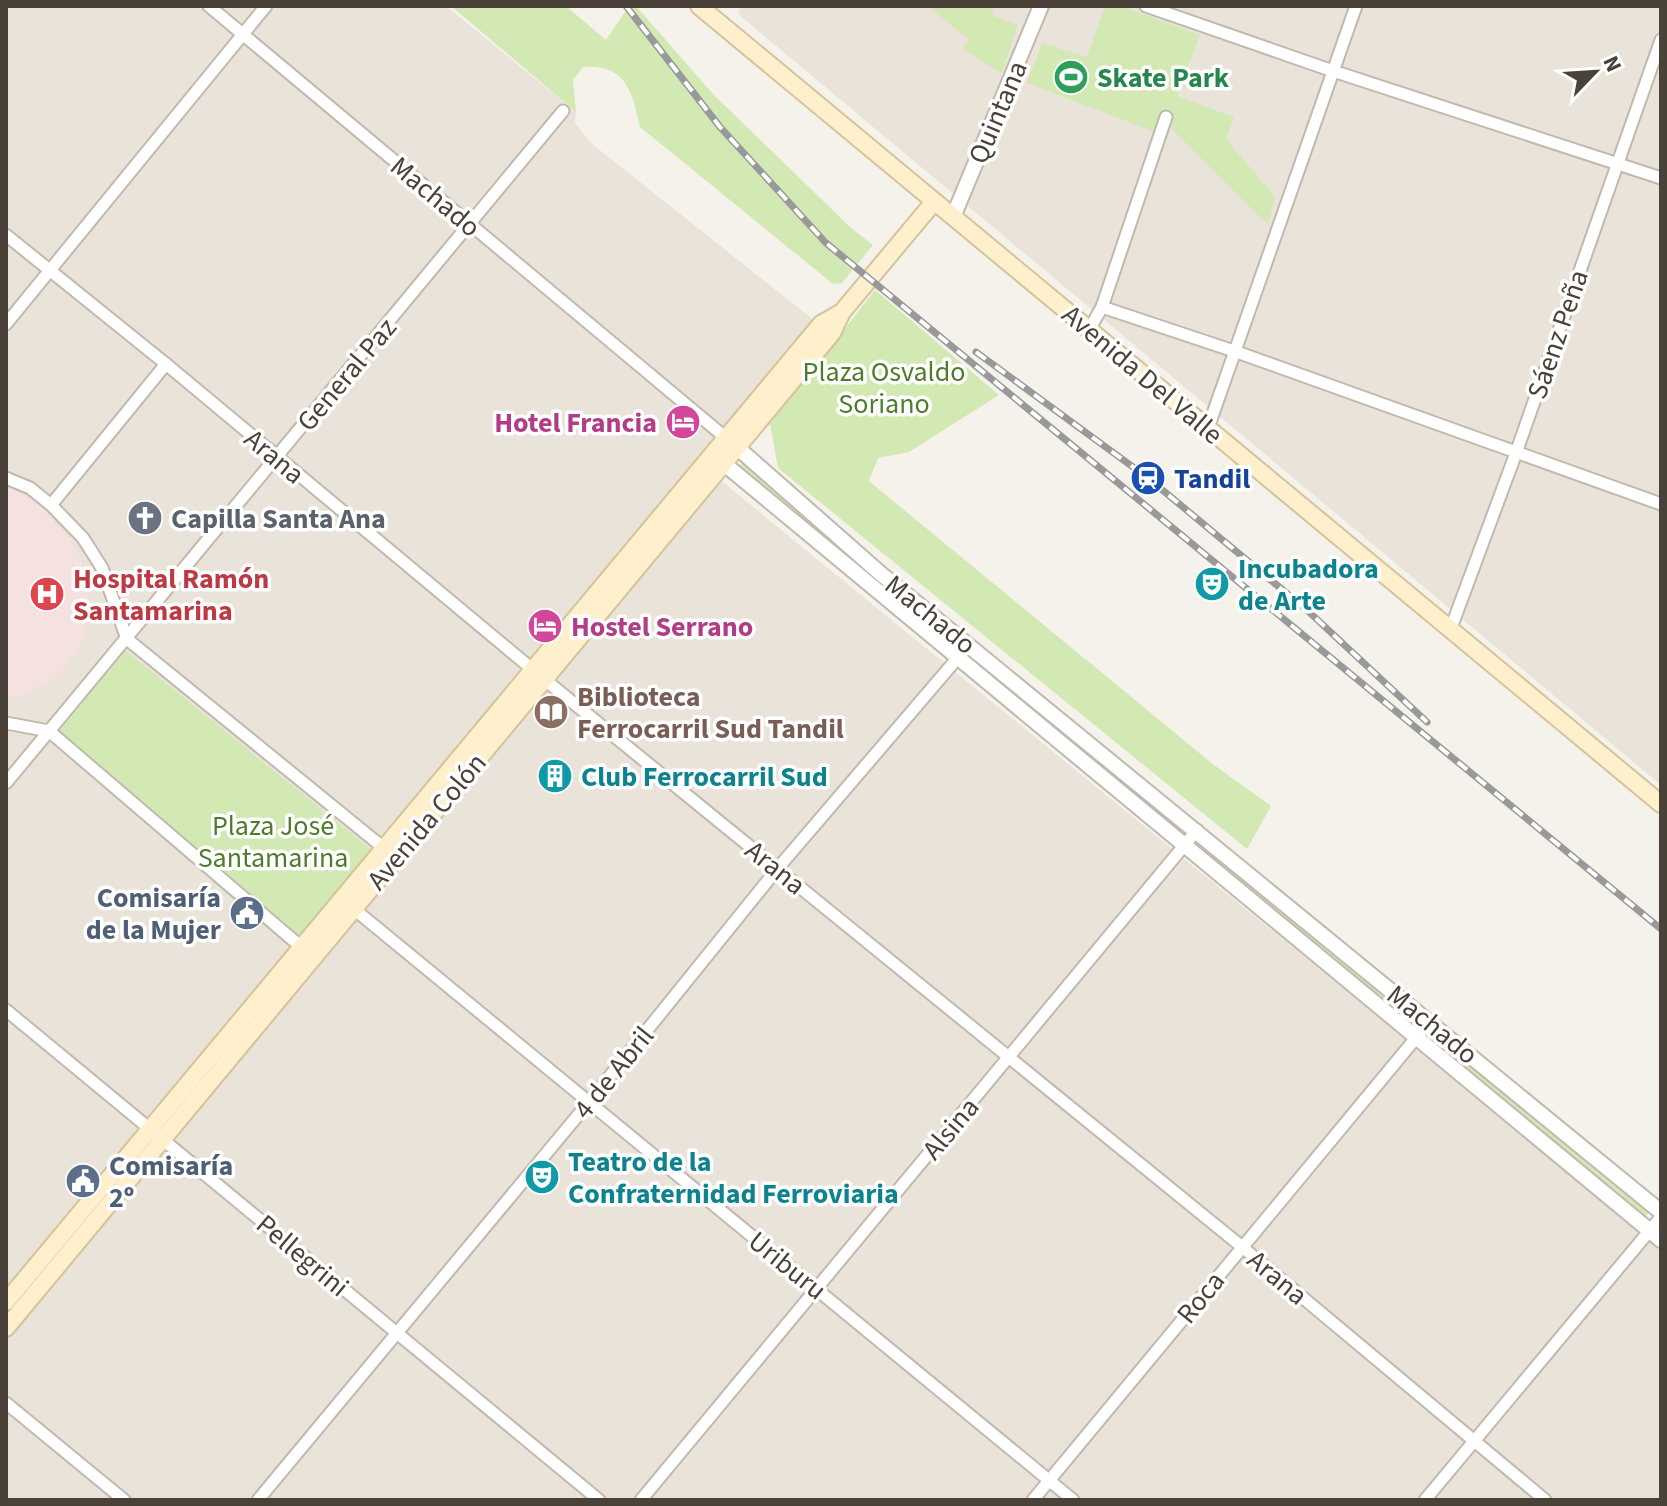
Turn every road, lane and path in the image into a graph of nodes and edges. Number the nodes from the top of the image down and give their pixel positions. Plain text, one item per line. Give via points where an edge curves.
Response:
1 (209, 6) edge
2 (266, 6) edge
3 (699, 6) edge
4 (1041, 6) edge
5 (1146, 6) edge
6 (1356, 6) edge
7 (720, 13) edge
8 (242, 34) junction
9 (1661, 40) edge
10 (1333, 71) junction
11 (563, 111) dead end
12 (1166, 117) dead end
13 (1618, 163) junction
14 (1661, 178) edge
15 (933, 203) junction
16 (953, 217) junction
17 (470, 224) junction
18 (6, 235) edge
19 (50, 271) junction
20 (1102, 307) junction
21 (6, 324) edge
22 (1089, 330) junction
23 (1234, 351) junction
24 (166, 364) junction
25 (1208, 428) junction
26 (732, 443) junction
27 (1516, 453) junction
28 (276, 458) junction
29 (718, 459) junction
30 (6, 478) edge
31 (1661, 504) edge
32 (51, 505) junction
33 (1451, 628) junction
34 (127, 639) junction
35 (969, 644) junction
36 (958, 658) junction
37 (538, 674) junction
38 (6, 723) edge
39 (49, 731) junction
40 (6, 783) edge
41 (1661, 804) edge
42 (1197, 830) junction
43 (1185, 846) junction
44 (385, 849) junction
45 (778, 868) junction
46 (354, 909) junction
47 (308, 953) junction
48 (6, 1010) edge
49 (1430, 1021) junction
50 (1417, 1038) junction
51 (1009, 1056) junction
52 (589, 1102) junction
53 (157, 1135) junction
54 (1661, 1214) edge
55 (1655, 1235) edge
56 (1241, 1246) junction
57 (817, 1289) junction
58 (6, 1302) edge
59 (6, 1328) edge
60 (397, 1333) junction
61 (6, 1403) edge
62 (1474, 1441) junction
63 (1049, 1480) junction
64 (124, 1500) edge
65 (258, 1500) edge
66 (599, 1500) edge
67 (641, 1500) edge
68 (1033, 1500) edge
69 (1073, 1500) edge
70 (1425, 1500) edge
71 (1545, 1500) edge

1 - 8 street, Machado
2 - 8 street
3 - 7 main road, Avenida Del Valle
4 - 16 street, Quintana
5 - 10 street
6 - 10 street
7 - 15 main road, Avenida Del Valle
8 - 17 street, Machado
8 - 19 street
9 - 13 street, Sáenz Peña
10 - 13 street
10 - 23 street
11 - 17 street, General Paz
12 - 20 street
13 - 14 street
13 - 27 street, Sáenz Peña
15 - 16 main road, Avenida Del Valle
15 - 26 main road, Avenida Colón via 842,312 832,333
16 - 22 main road, Avenida Del Valle
17 - 26 street, Machado
17 - 28 street, General Paz
18 - 19 street, Arana
19 - 21 street
19 - 24 street, Arana
20 - 22 street
20 - 23 street
22 - 25 main road, Avenida Del Valle
23 - 25 street
23 - 27 street
24 - 28 street, Arana
24 - 32 street
25 - 33 main road, Avenida Del Valle
26 - 29 main road, Avenida Colón
26 - 35 street, Machado
27 - 31 street
27 - 33 street, Sáenz Peña
28 - 34 street, General Paz
28 - 37 street, Arana
29 - 36 street, Machado
29 - 37 main road, Avenida Colón
30 - 32 street
32 - 34 street via 83,538 102,568
33 - 41 main road, Avenida Del Valle
34 - 39 street, General Paz
34 - 44 street
35 - 36 street, 4 de Abril
35 - 42 street, Machado
36 - 43 street, Machado
36 - 45 street, 4 de Abril
37 - 44 main road, Avenida Colón
37 - 45 street, Arana
37 - 46 main road, Avenida Colón
38 - 39 street
39 - 40 street, General Paz
39 - 47 street
42 - 43 street, Alsina
42 - 49 street, Machado
43 - 50 street, Machado
43 - 51 street, Alsina
44 - 47 main road, Avenida Colón
45 - 51 street, Arana
45 - 52 street, 4 de Abril
46 - 47 main road, Avenida Colón
46 - 52 street, Uriburu
47 - 53 main road, Avenida Colón
48 - 53 street, Pellegrini
49 - 50 street, Roca
49 - 54 street, Machado
50 - 55 street, Machado
50 - 56 street, Roca
51 - 56 street, Arana
51 - 57 street, Alsina
52 - 57 street, Uriburu
52 - 60 street, 4 de Abril
53 - 58 main road, Avenida Colón
53 - 59 main road, Avenida Colón
53 - 60 street, Pellegrini
54 - 55 street
55 - 62 street
56 - 62 street, Arana
56 - 63 street, Roca
57 - 63 street, Uriburu
57 - 67 street, Alsina
60 - 65 street, 4 de Abril
60 - 66 street, Pellegrini
61 - 64 street
62 - 70 street
62 - 71 street, Arana
63 - 68 street, Roca
63 - 69 street, Uriburu

